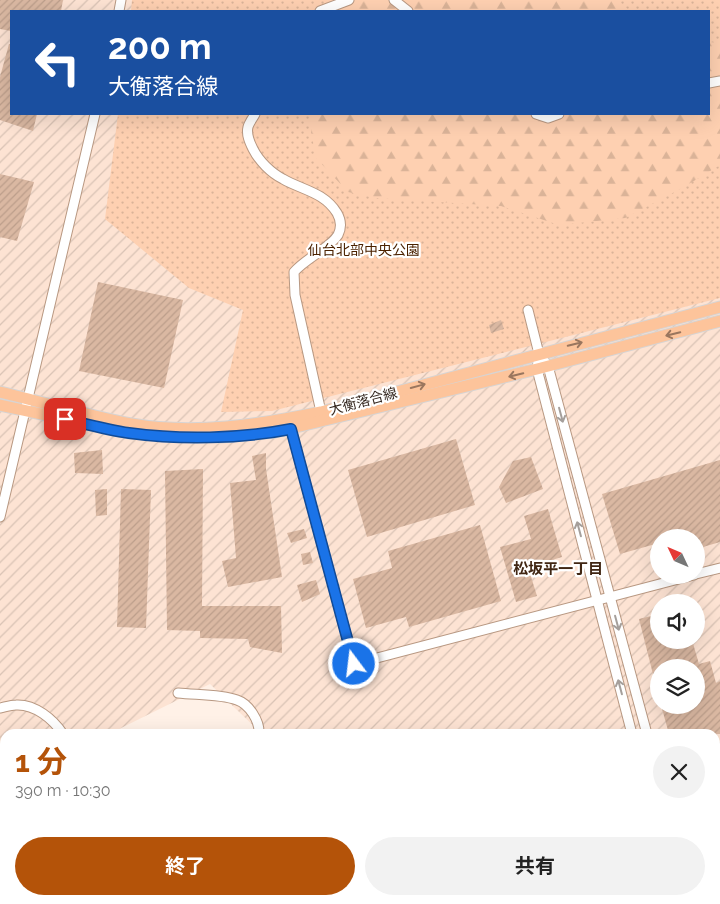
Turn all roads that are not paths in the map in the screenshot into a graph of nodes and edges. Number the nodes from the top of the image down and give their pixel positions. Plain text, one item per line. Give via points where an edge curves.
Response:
1 (349, 0) edge
2 (394, 0) edge
3 (323, 10) edge
4 (407, 10) edge
5 (94, 115) edge
6 (254, 115) edge
7 (539, 115) edge
8 (556, 115) edge
9 (720, 307) edge
10 (528, 310) dead end
11 (720, 322) edge
12 (539, 354) junction
13 (548, 366) junction
14 (537, 370) junction
15 (0, 392) edge
16 (28, 399) junction
17 (0, 405) edge
18 (24, 411) junction
19 (321, 412) junction
20 (291, 429) junction
21 (0, 517) edge
22 (720, 568) edge
23 (705, 572) edge
24 (660, 584) edge
25 (610, 597) junction
26 (597, 600) junction
27 (178, 693) dead end
28 (0, 708) edge
29 (58, 729) edge
30 (258, 729) edge
31 (631, 729) edge
32 (646, 729) edge

1 - 3 street
2 - 4 street
5 - 16 street
6 - 19 street via 248,128 249,141 257,156 282,179 327,200 341,226 332,242 294,272 295,296
7 - 8 street via 548,118
12 -> 9 main road, 大衡落合線
10 - 12 street
11 -> 13 main road, 大衡落合線
12 - 13 street
12 - 14 street
19 -> 12 main road, 大衡落合線
13 - 14 main road, 大衡落合線
13 -> 25 street
14 -> 20 main road, 大衡落合線
26 -> 14 street
15 - 16 main road, 大衡落合線
16 - 18 street
16 - 19 main road, 大衡落合線 via 131,424 175,427 219,428 271,423
17 - 18 main road, 大衡落合線
18 - 20 main road, 大衡落合線 via 138,434 221,437
18 - 21 street
20 - 26 street via 354,664
22 - 23 street
24 - 25 street
25 - 26 street
25 -> 32 street
31 -> 26 street
27 - 30 street via 238,700 256,719
28 - 29 street via 30,707 42,713

